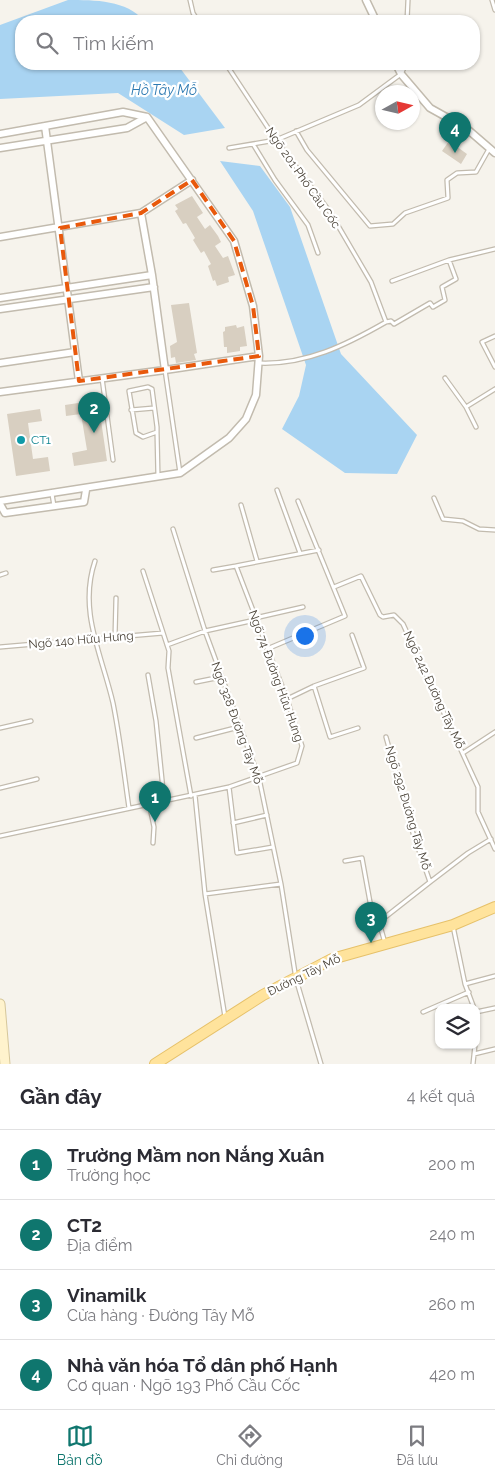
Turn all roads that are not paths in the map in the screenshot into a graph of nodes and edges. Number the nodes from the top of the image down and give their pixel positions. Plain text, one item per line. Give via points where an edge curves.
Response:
1 (190, 0) edge
2 (366, 0) edge
3 (408, 0) edge
4 (492, 0) edge
5 (495, 10) edge
6 (194, 15) edge
7 (373, 15) edge
8 (407, 15) edge
9 (230, 70) edge
10 (399, 70) edge
11 (403, 70) edge
12 (401, 74) junction
13 (146, 117) junction
14 (45, 126) junction
15 (296, 131) junction
16 (0, 134) edge
17 (47, 140) junction
18 (276, 140) junction
19 (253, 144) junction
20 (0, 148) edge
21 (229, 148) dead end
22 (492, 151) edge
23 (192, 180) junction
24 (141, 213) junction
25 (60, 228) junction
26 (0, 236) edge
27 (495, 249) edge
28 (318, 253) dead end
29 (449, 260) junction
30 (152, 275) junction
31 (392, 281) dead end
32 (154, 287) junction
33 (66, 288) junction
34 (0, 298) edge
35 (67, 299) junction
36 (0, 309) edge
37 (386, 322) junction
38 (495, 336) edge
39 (75, 352) junction
40 (259, 360) junction
41 (0, 363) edge
42 (495, 367) edge
43 (165, 370) junction
44 (102, 378) junction
45 (445, 378) dead end
46 (79, 380) junction
47 (495, 389) edge
48 (0, 392) edge
49 (466, 406) junction
50 (154, 408) junction
51 (132, 410) junction
52 (476, 427) dead end
53 (157, 432) junction
54 (113, 460) dead end
55 (180, 474) junction
56 (158, 477) junction
57 (86, 490) junction
58 (277, 490) dead end
59 (52, 494) junction
60 (434, 498) dead end
61 (298, 501) dead end
62 (0, 503) edge
63 (241, 505) dead end
64 (54, 507) junction
65 (173, 529) dead end
66 (495, 530) edge
67 (319, 550) junction
68 (300, 553) junction
69 (95, 561) dead end
70 (257, 561) junction
71 (236, 566) junction
72 (213, 570) dead end
73 (143, 571) dead end
74 (0, 574) edge
75 (6, 574) dead end
76 (334, 587) junction
77 (116, 598) dead end
78 (303, 606) dead end
79 (255, 619) junction
80 (205, 631) junction
81 (163, 632) junction
82 (352, 634) dead end
83 (115, 637) junction
84 (93, 639) junction
85 (167, 645) junction
86 (0, 647) edge
87 (267, 649) junction
88 (148, 675) dead end
89 (221, 676) junction
90 (196, 682) dead end
91 (314, 686) junction
92 (287, 699) junction
93 (31, 721) dead end
94 (239, 727) junction
95 (0, 728) edge
96 (358, 728) dead end
97 (495, 732) edge
98 (386, 737) dead end
99 (196, 738) dead end
100 (463, 753) junction
101 (259, 778) junction
102 (37, 779) dead end
103 (229, 787) junction
104 (0, 788) edge
105 (193, 795) junction
106 (164, 799) junction
107 (149, 803) junction
108 (129, 808) junction
109 (267, 815) junction
110 (233, 823) junction
111 (0, 836) edge
112 (491, 839) junction
113 (153, 843) dead end
114 (273, 847) junction
115 (495, 849) edge
116 (345, 861) dead end
117 (430, 882) junction
118 (281, 884) junction
119 (205, 894) junction
120 (495, 907) edge
121 (379, 922) junction
122 (453, 924) junction
123 (385, 944) junction
124 (495, 976) edge
125 (296, 979) junction
126 (465, 984) junction
127 (469, 992) junction
128 (0, 1004) edge
129 (473, 1004) edge
130 (495, 1008) edge
131 (480, 1011) edge
132 (423, 1012) dead end
133 (226, 1019) junction
134 (475, 1049) edge
135 (495, 1049) edge
136 (474, 1054) junction
137 (5, 1064) edge
138 (155, 1064) edge
139 (321, 1064) edge
140 (473, 1064) edge

1 - 6 lane
2 - 7 street
3 - 8 lane
4 - 5 lane
9 - 18 lane, Ngõ 201 Phố Cầu Cốc
10 - 12 street
11 - 12 lane
12 - 15 lane via 359,105
12 - 22 street via 430,108 466,128
13 - 14 street via 123,112
13 - 17 street via 127,128
13 - 23 street
14 - 16 street
14 - 17 street
15 - 18 lane
15 - 22 lane via 307,150 370,226 393,224 405,213 448,198 447,180 457,173 476,172
17 - 20 street
17 - 25 street
18 - 19 lane
18 - 37 lane, Ngõ 201 Phố Cầu Cốc via 334,220 371,282
19 - 21 lane
19 - 28 lane via 308,225
23 - 24 street
23 - 40 street via 234,241 252,306
24 - 25 street
24 - 30 street
25 - 26 street
25 - 33 street
27 - 29 lane
29 - 31 lane
29 - 37 lane via 456,280 442,287 445,300 433,307 430,303 394,324 391,320
30 - 32 street
30 - 33 street
32 - 35 street
32 - 43 street
33 - 34 street
33 - 35 street
35 - 36 street
35 - 39 street
37 - 40 lane via 320,355 297,362
38 - 42 lane via 482,342
39 - 41 street
39 - 46 street
40 - 43 street
40 - 55 street via 256,395 246,419 229,438
43 - 44 street
43 - 55 lane
44 - 46 street
44 - 54 lane
45 - 49 lane
46 - 48 street
47 - 49 lane
49 - 52 lane
50 - 51 lane
50 - 51 lane via 152,390 148,387 129,391
50 - 53 lane
51 - 53 lane via 136,433 143,437
53 - 56 lane
55 - 56 street
56 - 57 street
57 - 59 street
57 - 64 street via 84,502
58 - 68 lane
59 - 62 street
59 - 64 lane
60 - 66 lane via 443,519
61 - 67 lane
62 - 64 street via 5,513
63 - 70 lane
65 - 80 lane, Ngõ 328 Đường Tây Mỗ
67 - 68 lane
67 - 76 lane
68 - 70 lane
69 - 84 lane via 90,574
70 - 71 lane
71 - 72 lane
71 - 79 lane, Ngõ 74 Đường Hữu Hưng
73 - 81 lane
74 - 75 lane
76 - 87 lane via 345,616
76 - 100 lane, Ngõ 242 Đường Tây Mỗ via 361,576 380,614 383,617 394,615 402,624
77 - 83 lane
78 - 79 lane
79 - 80 lane
79 - 87 lane, Ngõ 74 Đường Hữu Hưng
80 - 85 lane
80 - 89 lane, Ngõ 328 Đường Tây Mỗ
81 - 83 lane, Ngõ 140 Hữu Hưng
81 - 85 lane
82 - 91 lane via 364,668
83 - 84 lane, Ngõ 140 Hữu Hưng
84 - 86 lane, Ngõ 140 Hữu Hưng
84 - 108 lane via 109,684
85 - 105 lane via 168,668
87 - 92 lane, Ngõ 74 Đường Hữu Hưng
88 - 106 lane
89 - 90 lane
89 - 94 lane, Ngõ 328 Đường Tây Mỗ
91 - 92 lane
91 - 96 lane via 330,736
92 - 101 lane, Ngõ 74 Đường Hữu Hưng via 302,746 298,762
93 - 95 lane
94 - 99 lane
94 - 101 lane, Ngõ 328 Đường Tây Mỗ
97 - 100 lane
98 - 117 lane, Ngõ 292 Đường Tây Mỗ
100 - 112 lane, Ngõ 242 Đường Tây Mỗ via 478,787 478,812
101 - 103 lane, Ngõ 74 Đường Hữu Hưng
101 - 109 lane, Ngõ 328 Đường Tây Mỗ
102 - 104 lane
103 - 105 lane, Ngõ 74 Đường Hữu Hưng
103 - 110 lane
105 - 106 lane, Ngõ 74 Đường Hữu Hưng
105 - 119 lane
106 - 107 lane, Ngõ 74 Đường Hữu Hưng
107 - 108 lane, Ngõ 74 Đường Hữu Hưng
107 - 113 lane via 154,827
108 - 111 lane, Ngõ 74 Đường Hữu Hưng
109 - 110 lane
109 - 114 lane, Ngõ 328 Đường Tây Mỗ
110 - 114 lane via 237,853
112 - 115 lane, Ngõ 242 Đường Tây Mỗ
112 - 117 lane
114 - 118 lane, Ngõ 328 Đường Tây Mỗ
116 - 121 lane via 362,858 370,902
117 - 121 lane, Ngõ 292 Đường Tây Mỗ
118 - 119 lane
118 - 125 lane, Ngõ 328 Đường Tây Mỗ
119 - 133 lane
120 - 122 main road, Đường Tây Mỗ
121 - 123 lane
122 - 123 main road, Đường Tây Mỗ
122 - 126 lane
123 - 125 main road, Đường Tây Mỗ via 332,959
124 - 126 lane
125 - 133 main road, Đường Tây Mỗ
125 - 139 lane, Ngõ 328 Đường Tây Mỗ
126 - 127 lane
127 - 129 lane
127 - 132 lane
128 - 137 main road
130 - 131 lane
133 - 138 main road, Đường Tây Mỗ
134 - 136 lane
135 - 136 lane
136 - 140 lane

